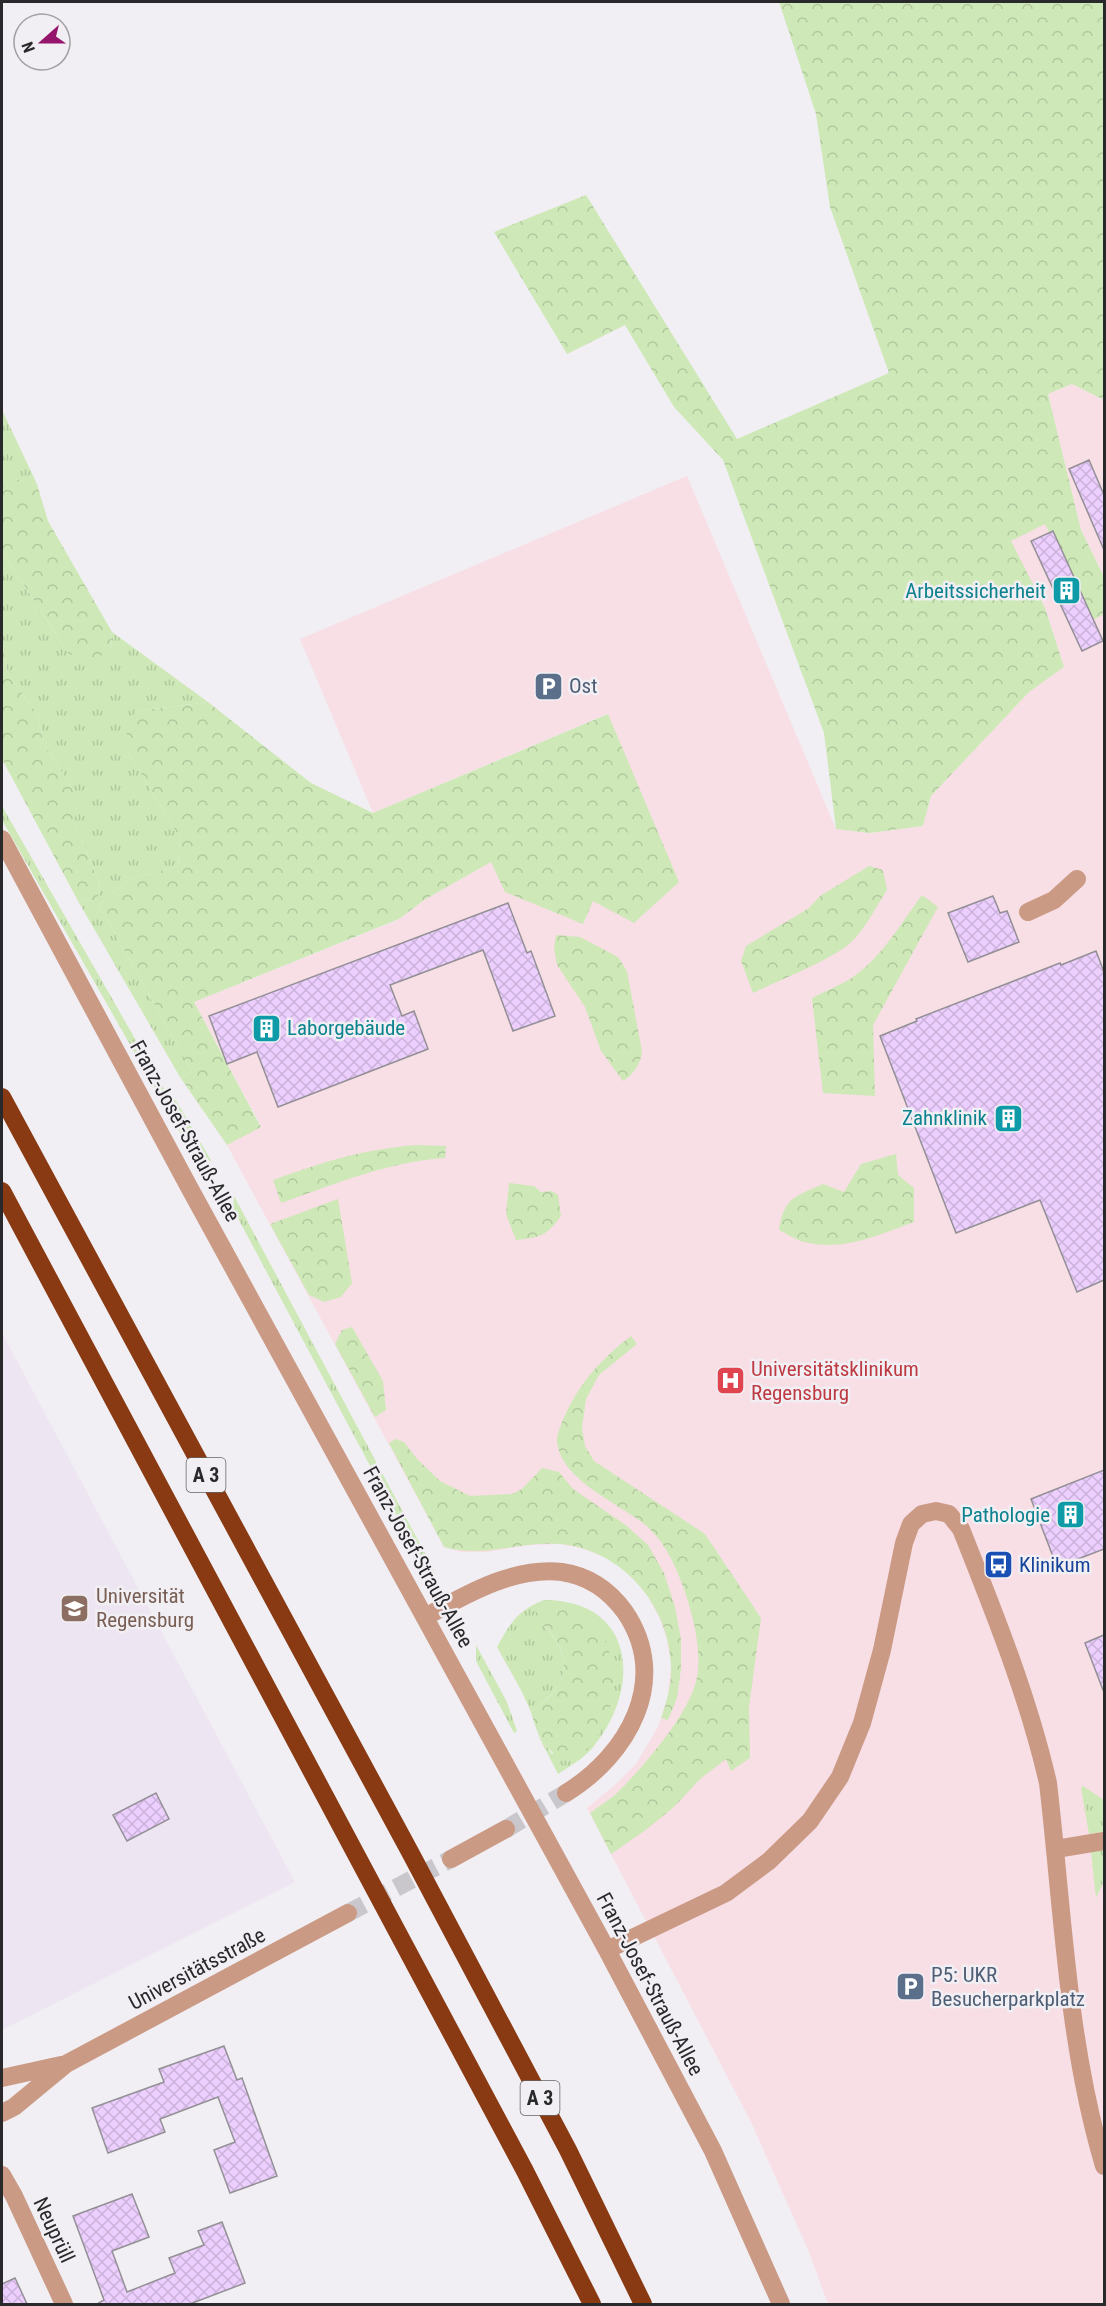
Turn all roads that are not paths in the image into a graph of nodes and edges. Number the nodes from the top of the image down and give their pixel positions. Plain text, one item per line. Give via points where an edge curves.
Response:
1 (2, 838) edge
2 (1077, 879) dead end
3 (1028, 912) dead end
4 (2, 1097) edge
5 (2, 1191) edge
6 (425, 1617) junction
7 (566, 1793) tunnel mouth
8 (506, 1830) tunnel mouth
9 (1104, 1841) edge
10 (1056, 1850) junction
11 (451, 1859) tunnel mouth
12 (348, 1913) tunnel mouth
13 (607, 1950) junction
14 (66, 2064) junction
15 (2, 2078) edge
16 (2, 2113) edge
17 (1104, 2166) edge
18 (2, 2175) edge
19 (64, 2304) edge
20 (592, 2304) edge
21 (643, 2304) edge
22 (781, 2304) edge

1 - 6 street, Franz-Josef-Strauß-Allee
2 - 3 street via 1054,900
4 - 21 highway, A 3 via 410,1852 568,2150
5 - 20 highway, A 3
6 - 7 street via 508,1578 540,1572 580,1577 600,1585 614,1597 637,1633 644,1659 643,1692 634,1720 620,1743 602,1765
6 - 13 street, Franz-Josef-Strauß-Allee
8 - 11 street
9 - 10 street
10 - 13 street via 1048,1783 1038,1741 961,1529 949,1514 922,1514 911,1524 904,1543 862,1723 840,1778 810,1821 769,1861 726,1893
10 - 17 street via 1072,2011 1088,2104
12 - 14 street, Universitätsstraße
13 - 22 street, Franz-Josef-Strauß-Allee via 713,2151
14 - 15 street, Universitätsstraße
14 - 16 street, Universitätsstraße
18 - 19 street, Neuprüll

